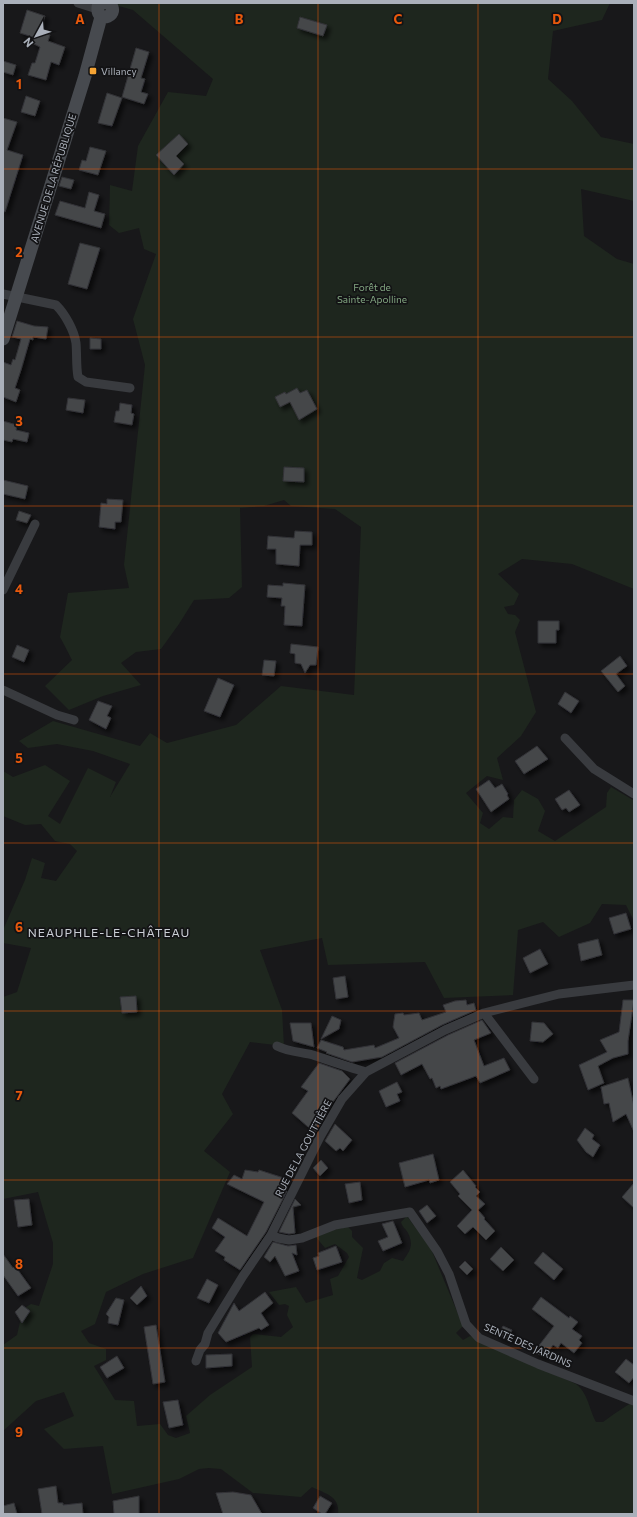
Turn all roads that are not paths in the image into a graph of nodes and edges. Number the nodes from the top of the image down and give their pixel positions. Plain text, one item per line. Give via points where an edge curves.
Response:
1 (78, 3) edge
2 (102, 8) edge
3 (3, 294) edge
4 (16, 296) junction
5 (3, 339) edge
6 (130, 388) dead end
7 (35, 524) dead end
8 (3, 590) edge
9 (3, 690) edge
10 (74, 720) dead end
11 (565, 738) dead end
12 (634, 794) edge
13 (634, 985) edge
14 (484, 1013) junction
15 (277, 1046) dead end
16 (366, 1072) junction
17 (534, 1079) dead end
18 (271, 1235) junction
19 (196, 1361) dead end
20 (634, 1402) edge

1 - 2 street
2 - 4 main road, AVENUE DE LA RÉPUBLIQUE via 85,76
3 - 4 street
4 - 5 main road, AVENUE DE LA RÉPUBLIQUE
4 - 6 street via 56,305 62,310 76,342 78,377 86,382
7 - 8 street
9 - 10 street via 57,715
11 - 12 street via 594,769
13 - 14 street, RUE DE LA GOUTTIÈRE via 559,994
14 - 16 street, RUE DE LA GOUTTIÈRE via 445,1030
14 - 17 street
15 - 16 street
16 - 18 street, RUE DE LA GOUTTIÈRE via 342,1099
18 - 19 street, RUE DE LA GOUTTIÈRE via 208,1332
18 - 20 street, SENTE DES JARDINS via 284,1239 302,1238 336,1225 410,1212 437,1251 449,1274 466,1324 479,1338

